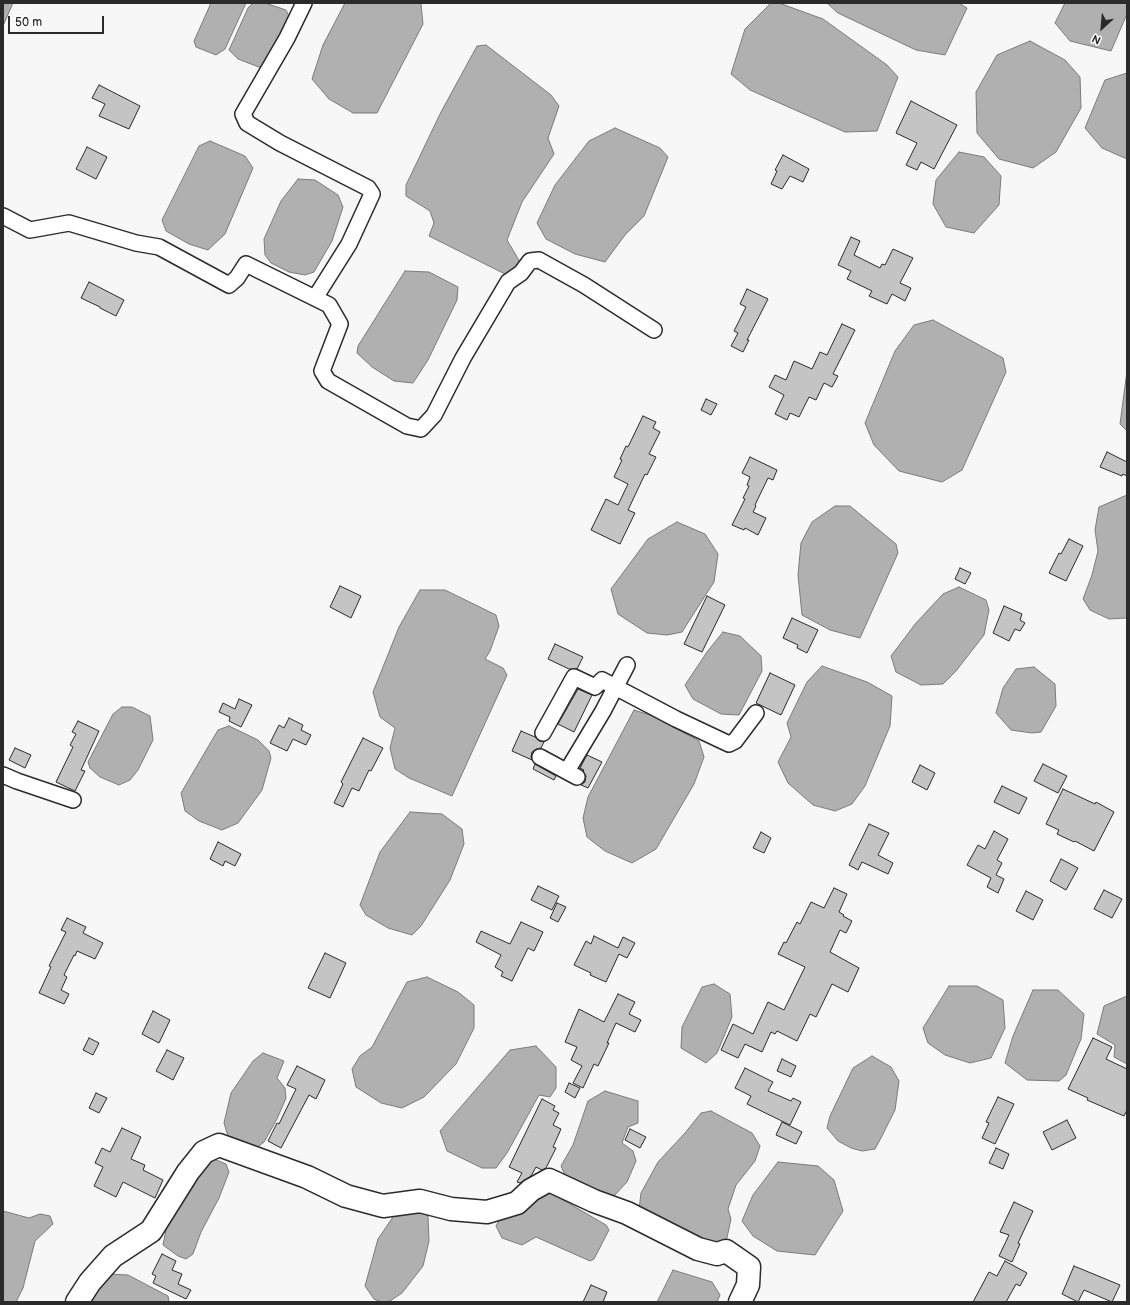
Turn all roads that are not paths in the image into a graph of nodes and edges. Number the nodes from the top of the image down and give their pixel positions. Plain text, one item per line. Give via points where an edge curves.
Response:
1 (304, 3) edge
2 (3, 216) edge
3 (315, 298) junction
4 (654, 330) dead end
5 (627, 665) dead end
6 (616, 686) junction
7 (756, 713) dead end
8 (543, 733) dead end
9 (540, 757) dead end
10 (3, 775) edge
11 (73, 800) dead end
12 (77, 1302) edge
13 (740, 1302) edge

1 - 3 street via 243,114 247,123 280,143 368,188 372,194 349,244
2 - 3 street via 30,230 69,223 136,243 159,247 229,285 246,264
3 - 4 street via 329,305 340,324 322,371 328,381 407,426 421,429 434,415 463,358 508,282 522,272 530,261 539,260 584,284
5 - 6 street
6 - 7 street via 729,744 735,741
6 - 8 street via 602,680 595,687 574,677
6 - 9 street via 572,774
10 - 11 street
12 - 13 main road via 90,1282 113,1256 151,1230 204,1152 219,1145 307,1177 346,1196 383,1206 420,1201 450,1209 487,1212 516,1203 531,1190 549,1180 626,1213 698,1250 717,1254 726,1251 749,1267 748,1285

